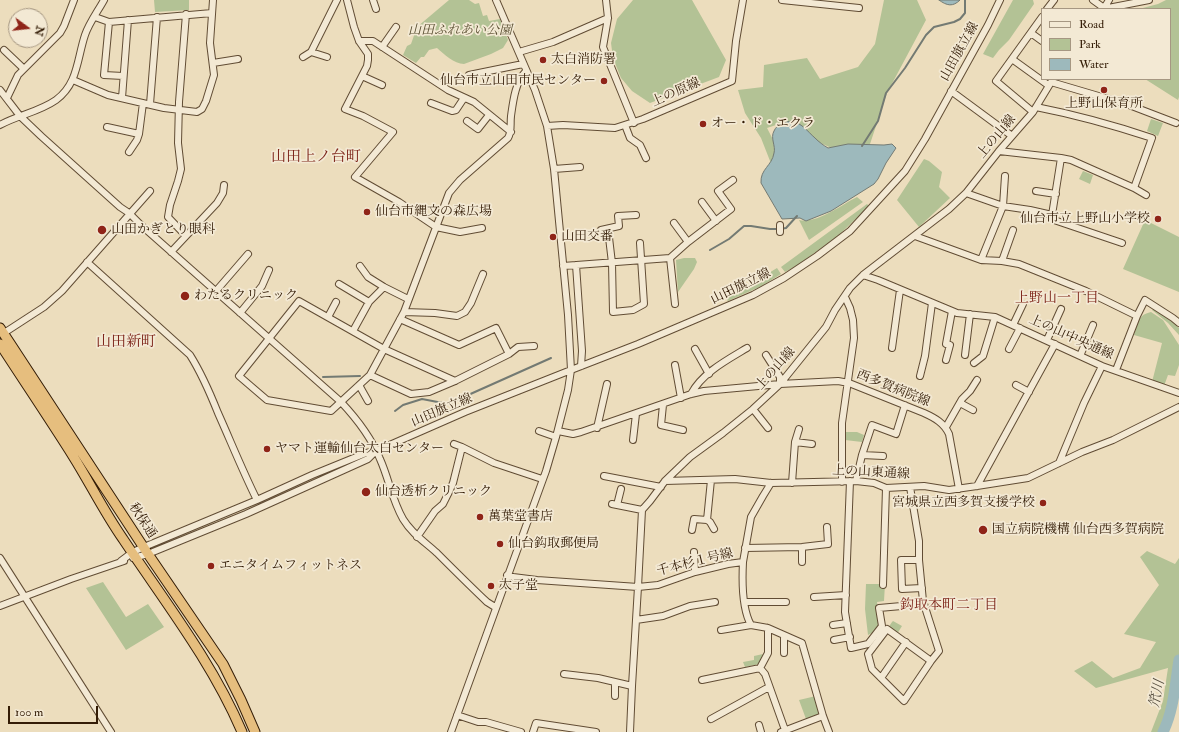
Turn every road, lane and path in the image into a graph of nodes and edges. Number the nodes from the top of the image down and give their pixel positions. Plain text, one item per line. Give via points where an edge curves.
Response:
1 (74, 0) edge
2 (104, 0) edge
3 (213, 0) edge
4 (337, 0) edge
5 (347, 0) edge
6 (373, 0) edge
7 (496, 0) edge
8 (606, 0) edge
9 (743, 0) edge
10 (782, 0) edge
11 (1000, 0) edge
12 (1054, 0) edge
13 (1093, 0) edge
14 (1109, 0) edge
15 (1149, 0) edge
16 (859, 8) dead end
17 (1050, 8) edge
18 (1103, 8) edge
19 (376, 9) dead end
20 (212, 13) junction
21 (186, 14) junction
22 (95, 17) junction
23 (157, 17) junction
24 (608, 18) junction
25 (1041, 18) edge
26 (128, 20) junction
27 (109, 22) junction
28 (396, 27) dead end
29 (1031, 33) junction
30 (1041, 40) edge
31 (360, 41) junction
32 (382, 47) junction
33 (4, 50) dead end
34 (311, 52) junction
35 (519, 52) junction
36 (303, 57) dead end
37 (327, 57) dead end
38 (238, 59) dead end
39 (1012, 59) junction
40 (213, 63) junction
41 (523, 64) junction
42 (24, 70) junction
43 (526, 71) junction
44 (469, 75) dead end
45 (123, 76) junction
46 (362, 76) junction
47 (1041, 76) edge
48 (73, 80) junction
49 (1051, 82) edge
50 (382, 85) dead end
51 (0, 90) edge
52 (951, 91) junction
53 (6, 98) junction
54 (122, 98) junction
55 (464, 98) junction
56 (142, 103) junction
57 (431, 103) dead end
58 (150, 104) junction
59 (1035, 109) junction
60 (179, 110) junction
61 (489, 115) junction
62 (0, 116) edge
63 (20, 116) junction
64 (467, 122) dead end
65 (634, 123) junction
66 (1176, 123) dead end
67 (2, 124) edge
68 (625, 125) junction
69 (547, 126) junction
70 (107, 127) dead end
71 (511, 132) junction
72 (139, 134) junction
73 (1012, 136) junction
74 (999, 151) junction
75 (128, 152) dead end
76 (646, 158) dead end
77 (1061, 158) junction
78 (554, 168) junction
79 (580, 168) dead end
80 (1005, 176) dead end
81 (733, 180) dead end
82 (224, 185) dead end
83 (1134, 188) junction
84 (1036, 190) dead end
85 (150, 191) dead end
86 (966, 193) junction
87 (1056, 194) junction
88 (1146, 195) dead end
89 (702, 202) dead end
90 (1003, 206) junction
91 (129, 213) junction
92 (636, 215) dead end
93 (1052, 215) junction
94 (716, 221) junction
95 (674, 223) dead end
96 (780, 225) dead end
97 (436, 227) junction
98 (482, 228) dead end
99 (608, 229) junction
100 (601, 230) dead end
101 (1013, 230) dead end
102 (780, 232) dead end
103 (186, 236) junction
104 (915, 236) junction
105 (688, 242) junction
106 (640, 243) dead end
107 (1122, 243) dead end
108 (171, 252) junction
109 (248, 254) dead end
110 (670, 258) junction
111 (640, 260) junction
112 (981, 260) junction
113 (1002, 261) junction
114 (87, 262) junction
115 (612, 263) junction
116 (576, 265) junction
117 (360, 266) dead end
118 (563, 266) junction
119 (269, 270) dead end
120 (482, 274) dead end
121 (863, 275) junction
122 (339, 284) dead end
123 (384, 287) junction
124 (900, 290) junction
125 (216, 291) junction
126 (845, 296) junction
127 (408, 299) junction
128 (336, 302) dead end
129 (369, 302) junction
130 (932, 303) junction
131 (675, 304) dead end
132 (1023, 304) dead end
133 (1061, 309) dead end
134 (952, 311) junction
135 (404, 312) junction
136 (240, 313) junction
137 (970, 314) junction
138 (1137, 316) junction
139 (328, 317) junction
140 (995, 317) junction
141 (400, 319) junction
142 (1179, 323) edge
143 (1013, 325) junction
144 (1093, 325) dead end
145 (1020, 328) junction
146 (2, 331) edge
147 (353, 331) junction
148 (270, 338) junction
149 (1047, 340) junction
150 (0, 344) edge
151 (1055, 344) junction
152 (534, 346) dead end
153 (747, 348) dead end
154 (892, 348) dead end
155 (384, 349) junction
156 (695, 349) dead end
157 (1009, 349) dead end
158 (508, 354) junction
159 (766, 355) dead end
160 (965, 355) dead end
161 (1080, 356) junction
162 (946, 360) dead end
163 (974, 363) dead end
164 (675, 365) dead end
165 (581, 366) junction
166 (1102, 366) junction
167 (571, 370) junction
168 (1116, 370) junction
169 (709, 374) junction
170 (370, 375) junction
171 (920, 376) dead end
172 (977, 380) dead end
173 (455, 381) junction
174 (848, 382) junction
175 (607, 384) dead end
176 (780, 384) junction
177 (359, 385) junction
178 (1016, 385) dead end
179 (1029, 392) junction
180 (1179, 393) edge
181 (691, 394) junction
182 (681, 398) junction
183 (368, 401) dead end
184 (341, 402) junction
185 (960, 403) junction
186 (663, 405) junction
187 (905, 405) junction
188 (1179, 408) edge
189 (752, 409) junction
190 (973, 410) dead end
191 (636, 414) junction
192 (946, 427) junction
193 (597, 428) junction
194 (768, 428) dead end
195 (799, 429) dead end
196 (683, 430) dead end
197 (539, 431) dead end
198 (557, 434) junction
199 (633, 440) dead end
200 (796, 442) junction
201 (454, 444) dead end
202 (812, 444) dead end
203 (462, 447) junction
204 (376, 451) junction
205 (862, 455) junction
206 (884, 456) dead end
207 (1059, 463) junction
208 (604, 476) dead end
209 (542, 479) junction
210 (710, 480) junction
211 (665, 481) junction
212 (853, 481) junction
213 (842, 482) junction
214 (771, 483) junction
215 (792, 483) junction
216 (910, 486) junction
217 (977, 486) junction
218 (661, 487) junction
219 (886, 488) junction
220 (621, 489) dead end
221 (959, 489) junction
222 (257, 500) junction
223 (642, 510) junction
224 (707, 520) junction
225 (827, 527) dead end
226 (714, 529) dead end
227 (692, 530) dead end
228 (417, 537) junction
229 (802, 547) junction
230 (745, 548) junction
231 (146, 550) junction
232 (694, 552) dead end
233 (134, 555) junction
234 (0, 558) edge
235 (919, 560) junction
236 (743, 562) junction
237 (802, 562) dead end
238 (695, 572) junction
239 (507, 575) junction
240 (883, 585) dead end
241 (638, 587) junction
242 (922, 588) junction
243 (846, 595) junction
244 (25, 597) junction
245 (814, 597) dead end
246 (715, 602) dead end
247 (745, 602) junction
248 (786, 602) dead end
249 (924, 604) junction
250 (0, 606) edge
251 (495, 607) junction
252 (636, 620) junction
253 (847, 623) junction
254 (751, 625) junction
255 (832, 625) dead end
256 (768, 628) junction
257 (721, 630) dead end
258 (784, 636) junction
259 (850, 638) junction
260 (834, 640) dead end
261 (906, 642) junction
262 (784, 653) dead end
263 (931, 661) junction
264 (760, 668) junction
265 (564, 674) dead end
266 (881, 678) junction
267 (702, 680) dead end
268 (615, 683) junction
269 (632, 686) junction
270 (769, 687) junction
271 (615, 696) dead end
272 (457, 715) junction
273 (823, 716) junction
274 (711, 720) dead end
275 (759, 726) dead end
276 (796, 729) edge
277 (783, 731) edge
278 (111, 732) edge
279 (242, 732) edge
280 (255, 732) edge
281 (451, 732) edge
282 (521, 732) edge
283 (533, 732) edge
284 (596, 732) edge
285 (630, 732) edge
286 (761, 732) edge
287 (829, 732) edge

1 - 42 street via 60,33
2 - 22 street
3 - 20 street
4 - 34 street
5 - 31 street
6 - 19 street
7 - 35 street
8 - 24 street
9 - 65 street, 上の原線 via 732,81
10 - 16 street
11 - 52 street, 山田旗立線
12 - 17 street
13 - 18 street
14 - 18 street
15 - 18 street
20 - 21 street
20 - 40 street
21 - 23 street
21 - 60 street
22 - 27 street
22 - 48 street via 86,34
23 - 26 street
23 - 58 street
24 - 35 street via 553,42
24 - 65 street via 603,47
25 - 29 street
26 - 27 street
26 - 45 street
27 - 45 street via 104,75
28 - 32 street
29 - 30 street
29 - 39 street
31 - 32 street via 373,41
31 - 46 street via 368,54
32 - 55 street
33 - 42 street
34 - 36 street
34 - 37 street
35 - 41 street
38 - 40 street
39 - 47 street
39 - 59 street via 996,81
40 - 60 street via 213,80 202,109 197,112
41 - 43 street
41 - 44 street
42 - 53 street via 15,80
43 - 69 street
43 - 71 street via 517,87
45 - 54 street
46 - 50 street
46 - 97 street via 345,109 394,132 354,177 399,202
48 - 54 street via 108,95
48 - 63 street via 55,100
49 - 59 street, 上の山線
49 - 66 street via 1130,105
51 - 53 street
52 - 73 street
52 - 165 street, 山田旗立線 via 905,171 850,231 817,256 753,295
53 - 63 street
54 - 56 street
55 - 57 street via 456,110 452,111
55 - 61 street via 474,102
56 - 58 street
56 - 72 street
58 - 60 street
59 - 73 street, 上の山線
59 - 83 street via 1079,115 1152,138
60 - 103 street via 178,143 181,169 168,217
61 - 64 street via 478,130
61 - 71 street
62 - 67 street
63 - 67 street
63 - 91 street
65 - 68 street, 上の原線
68 - 69 street, 上の原線 via 615,128
68 - 76 street via 630,138 640,145
69 - 78 street
70 - 72 street
71 - 97 street via 508,138 460,180 449,193
72 - 75 street
73 - 74 street, 上の山線
74 - 77 street
74 - 86 street, 上の山線
77 - 83 street
77 - 87 street
78 - 79 street
78 - 118 street
80 - 90 street
81 - 94 street via 718,191 731,209
82 - 103 street via 221,198
83 - 88 street
84 - 87 street
85 - 91 street
86 - 90 street
86 - 104 street, 上の山線
87 - 93 street
89 - 94 street
90 - 93 street
90 - 112 street
91 - 108 street
91 - 114 street
92 - 99 street via 618,216 619,226
93 - 107 street via 1054,220
94 - 105 street
95 - 105 street
96 - 102 street
97 - 98 street via 460,232
97 - 127 street
99 - 100 street
99 - 115 street
101 - 113 street
103 - 108 street
104 - 112 street
104 - 121 street, 上の山線
105 - 110 street
106 - 111 street
108 - 125 street
109 - 125 street
110 - 111 street
110 - 131 street
111 - 115 street
111 - 115 street via 644,304 633,310 612,312
112 - 113 street
113 - 138 street via 1018,264 1086,291
114 - 146 street via 44,307
114 - 222 street via 190,355 207,384
115 - 116 street
116 - 118 street
116 - 165 street
117 - 123 street via 368,277
118 - 167 street
119 - 136 street via 262,286
120 - 135 street via 471,303 465,312 457,316
121 - 124 street, 上の山中央通線
121 - 126 street, 上の山線
122 - 129 street
123 - 127 street
123 - 129 street
124 - 130 street, 上の山中央通線
124 - 154 street
125 - 136 street
126 - 174 street via 853,320 854,338
126 - 176 street, 上の山線 via 826,328
127 - 135 street
128 - 139 street
129 - 147 street
130 - 134 street, 上の山中央通線
130 - 171 street
132 - 143 street
133 - 149 street
134 - 137 street, 上の山中央通線
134 - 162 street via 946,344 950,345
135 - 141 street
136 - 148 street
137 - 140 street, 上の山中央通線
137 - 160 street
138 - 142 street via 1145,300
138 - 168 street
139 - 147 street
139 - 148 street via 299,301
140 - 143 street, 上の山中央通線
140 - 163 street via 983,356
141 - 155 street
141 - 158 street via 459,345 496,328
143 - 145 street, 上の山中央通線
144 - 161 street
145 - 149 street, 上の山中央通線
145 - 157 street
146 - 231 highway, 秋保通
147 - 155 street
148 - 184 street
148 - 184 street via 239,376 267,400 332,411
149 - 151 street, 上の山中央通線
150 - 233 highway, 秋保通
151 - 161 street, 上の山中央通線
151 - 179 street
152 - 158 street via 518,347
153 - 169 street
155 - 170 street
155 - 173 street
156 - 169 street
158 - 173 street
159 - 176 street via 780,376
161 - 166 street, 上の山中央通線
164 - 182 street
165 - 167 street, 山田旗立線
166 - 168 street, 上の山中央通線
166 - 207 street
167 - 198 street
167 - 204 street, 山田旗立線 via 464,412
168 - 180 street, 上の山中央通線
169 - 181 street
170 - 173 street via 411,394 429,392
170 - 177 street
172 - 185 street
174 - 176 street, 西多賀病院線
174 - 187 street, 西多賀病院線
174 - 213 street via 842,423
175 - 193 street
176 - 181 street, 西多賀病院線
176 - 189 street, 上の山線
177 - 183 street
177 - 184 street
178 - 179 street
179 - 217 street
181 - 182 street, 西多賀病院線
182 - 186 street, 西多賀病院線
184 - 204 street via 363,428
185 - 190 street
185 - 192 street
186 - 191 street, 西多賀病院線
186 - 196 street via 661,425
187 - 192 street, 西多賀病院線 via 935,418
187 - 205 street via 896,434 872,425
188 - 207 street, 上の山東通線
189 - 194 street
189 - 211 street, 上の山線 via 690,457
191 - 193 street, 西多賀病院線
191 - 199 street
192 - 221 street via 950,434
193 - 198 street, 西多賀病院線 via 573,434
195 - 200 street
197 - 198 street, 西多賀病院線
198 - 209 street
200 - 202 street
200 - 215 street
201 - 203 street
203 - 209 street via 494,463
203 - 228 street via 446,499
204 - 222 street, 山田旗立線
204 - 228 street via 398,510
204 - 231 street, 山田旗立線 via 368,459 246,514
205 - 206 street
205 - 212 street
207 - 217 street, 上の山東通線 via 1028,478
208 - 218 street
209 - 239 street
210 - 211 street, 上の山東通線
210 - 214 street, 上の山東通線 via 735,479
210 - 224 street
211 - 218 street, 上の山線
212 - 213 street, 上の山東通線
212 - 219 street, 上の山東通線 via 874,483
212 - 243 street
213 - 215 street, 上の山東通線
214 - 215 street, 上の山東通線
214 - 230 street, 千本杉１号線 via 751,517
216 - 219 street, 上の山東通線
216 - 221 street, 上の山東通線
216 - 235 street
217 - 221 street, 上の山東通線
218 - 223 street, 上の山線
219 - 240 street
220 - 223 street via 614,505
222 - 231 street, 山田旗立線
223 - 241 street
224 - 226 street
224 - 227 street via 694,519
225 - 229 street via 828,544
228 - 251 street
229 - 230 street
229 - 237 street
230 - 236 street, 千本杉１号線
231 - 233 street, 山田旗立線
231 - 280 highway, 秋保通 via 223,664
232 - 238 street
233 - 244 street, 山田旗立線
233 - 279 highway, 秋保通 via 211,669
234 - 244 street
235 - 242 street
235 - 242 street via 901,560 902,589
236 - 238 street, 千本杉１号線
236 - 247 street
238 - 241 street, 千本杉１号線 via 658,585
239 - 241 street via 538,580
239 - 251 street
241 - 252 street
242 - 249 street
243 - 245 street
243 - 253 street
244 - 250 street, 山田旗立線
244 - 278 street
246 - 252 street via 690,606 663,616
247 - 248 street
247 - 254 street via 747,618
249 - 259 street via 879,608 882,626 868,644 851,648
249 - 263 street via 939,651
251 - 272 street
252 - 269 street
253 - 255 street
253 - 259 street
254 - 256 street
254 - 257 street
256 - 258 street
256 - 264 street via 768,653
258 - 262 street
258 - 273 street via 802,643
259 - 260 street
261 - 263 street
261 - 266 street
261 - 266 street via 887,629 868,654 872,669
263 - 266 street via 904,701
264 - 267 street
264 - 270 street
265 - 268 street
268 - 269 street
268 - 271 street
269 - 285 street
270 - 274 street
270 - 277 street
272 - 281 street
272 - 282 street
273 - 276 street
273 - 287 street
275 - 286 street
276 - 277 street
283 - 284 street via 536,723

